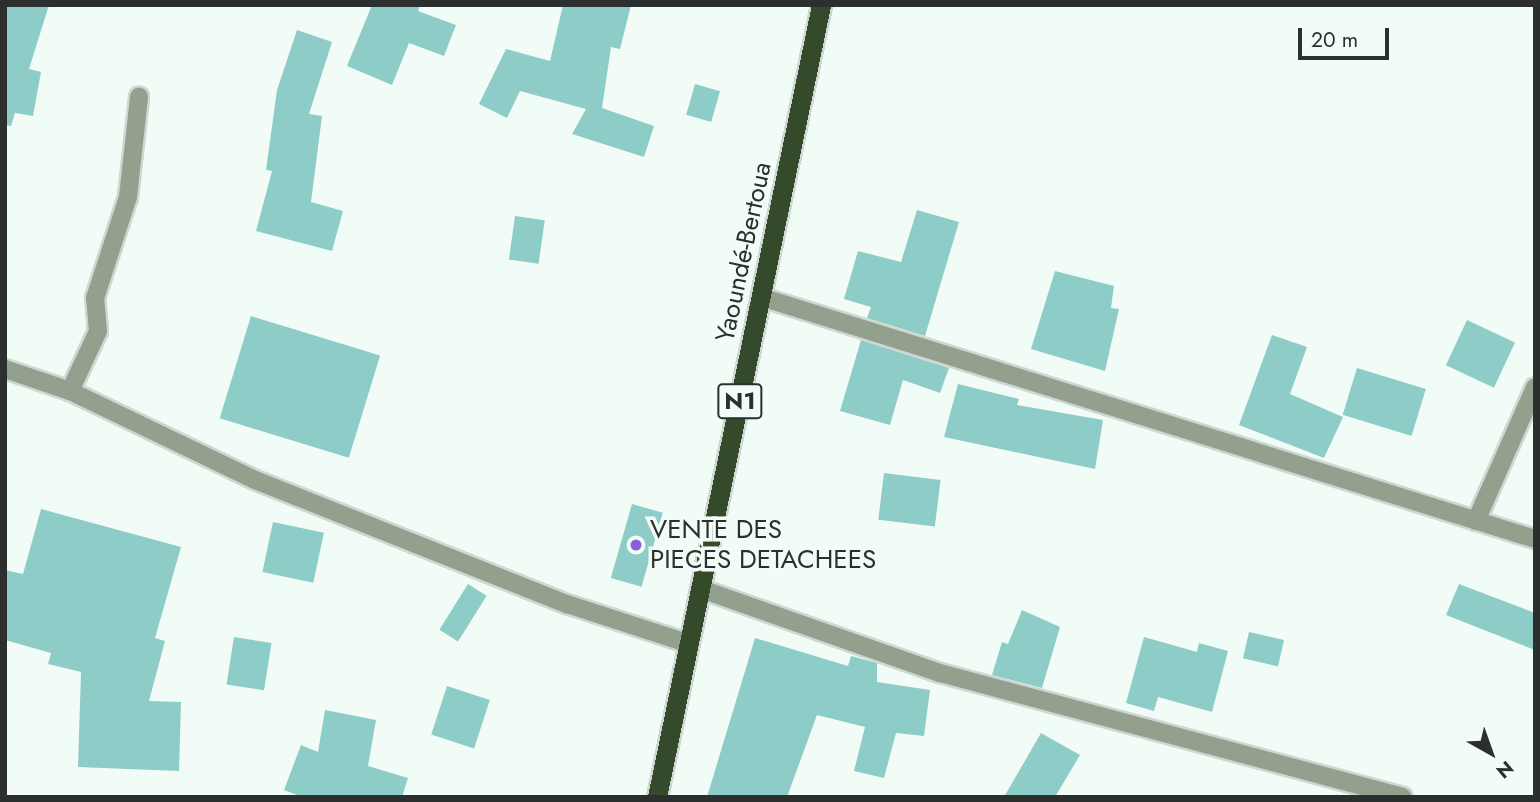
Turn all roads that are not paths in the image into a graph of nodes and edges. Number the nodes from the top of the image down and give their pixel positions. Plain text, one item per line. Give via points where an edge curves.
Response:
1 (821, 5) edge
2 (139, 97) dead end
3 (761, 297) junction
4 (5, 369) edge
5 (1535, 387) edge
6 (70, 391) junction
7 (1476, 521) junction
8 (1535, 539) edge
9 (701, 589) junction
10 (690, 644) junction
11 (657, 797) edge
12 (1403, 797) edge

1 - 3 highway, Yaoundé-Bertoua / N1
2 - 6 street via 128,197 95,298 98,331
3 - 7 street
3 - 9 highway, Yaoundé-Bertoua / N1
4 - 6 street
5 - 7 street
6 - 10 street via 255,480 567,604
7 - 8 street
9 - 10 highway, Yaoundé-Bertoua / N1
9 - 12 street via 940,673
10 - 11 highway, Yaoundé-Bertoua / N1

